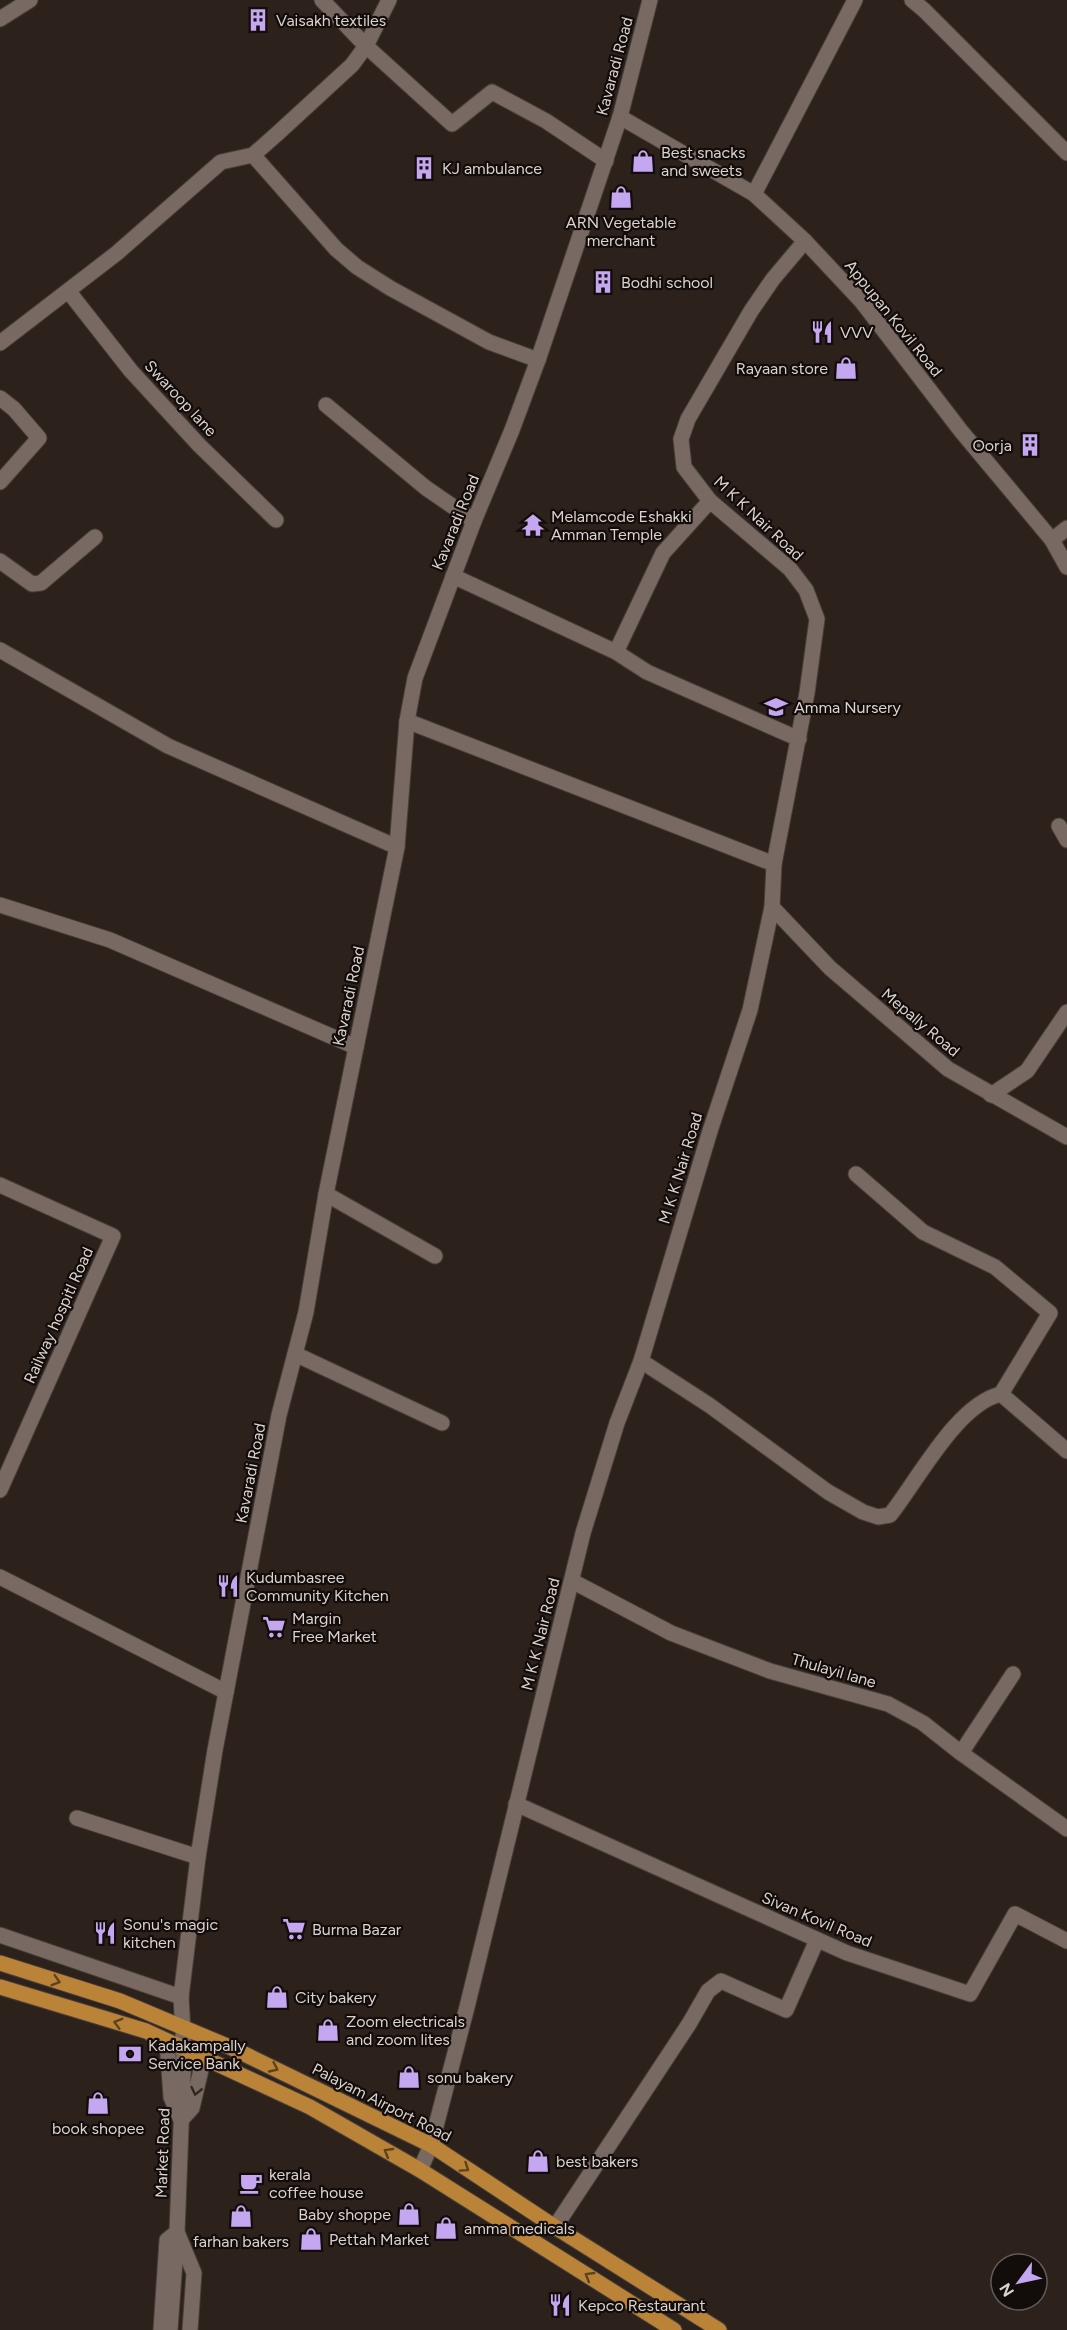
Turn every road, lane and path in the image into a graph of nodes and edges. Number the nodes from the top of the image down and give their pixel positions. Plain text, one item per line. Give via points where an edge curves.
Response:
1 (30, 0) edge
2 (322, 0) edge
3 (389, 0) edge
4 (650, 0) edge
5 (855, 0) edge
6 (912, 0) edge
7 (0, 19) edge
8 (366, 46) junction
9 (620, 117) junction
10 (1067, 153) edge
11 (254, 155) junction
12 (606, 161) junction
13 (754, 194) junction
14 (805, 241) junction
15 (69, 292) junction
16 (0, 343) edge
17 (538, 360) junction
18 (0, 398) edge
19 (326, 405) dead end
20 (0, 482) edge
21 (710, 501) junction
22 (276, 520) dead end
23 (474, 520) junction
24 (1067, 528) edge
25 (95, 537) dead end
26 (1052, 540) junction
27 (0, 561) edge
28 (1067, 567) edge
29 (453, 576) junction
30 (0, 650) edge
31 (616, 652) junction
32 (407, 721) junction
33 (799, 739) junction
34 (1059, 826) dead end
35 (1067, 840) edge
36 (397, 847) junction
37 (774, 864) junction
38 (0, 905) edge
39 (772, 907) junction
40 (1067, 1012) edge
41 (356, 1047) junction
42 (991, 1095) junction
43 (1067, 1137) edge
44 (856, 1174) dead end
45 (0, 1185) edge
46 (326, 1194) junction
47 (435, 1256) dead end
48 (295, 1354) junction
49 (641, 1361) junction
50 (1001, 1394) junction
51 (442, 1423) dead end
52 (1067, 1450) edge
53 (0, 1490) edge
54 (0, 1577) edge
55 (572, 1581) junction
56 (1013, 1674) dead end
57 (226, 1692) junction
58 (961, 1753) junction
59 (516, 1804) junction
60 (77, 1818) dead end
61 (1067, 1829) edge
62 (198, 1857) junction
63 (0, 1935) edge
64 (817, 1940) junction
65 (1067, 1941) edge
66 (0, 1963) edge
67 (0, 1987) edge
68 (181, 1996) junction
69 (182, 2027) junction
70 (167, 2041) junction
71 (184, 2049) junction
72 (204, 2057) junction
73 (180, 2120) junction
74 (430, 2145) junction
75 (420, 2170) junction
76 (555, 2227) junction
77 (177, 2232) junction
78 (161, 2330) edge
79 (170, 2330) edge
80 (190, 2330) edge
81 (674, 2330) edge
82 (719, 2330) edge

1 - 7 street
2 - 8 street
3 - 8 street
4 - 9 street, Kavaradi Road
5 - 13 street
6 - 10 street
8 - 11 street via 352,65
8 - 12 street via 452,124 492,92 546,121
9 - 12 street, Kavaradi Road
9 - 13 street, Appupan Kovil Road
11 - 15 street via 221,162
11 - 17 street via 336,249 357,267 489,342
12 - 17 street, Kavaradi Road
13 - 14 street, Appupan Kovil Road
14 - 21 street, M K K Nair Road via 751,311 688,419 681,438 684,467
14 - 26 street, Appupan Kovil Road via 862,302 961,431
15 - 16 street
15 - 22 street, Swaroop lane via 131,371 199,446
17 - 23 street, Kavaradi Road
18 - 20 street via 39,438
19 - 23 street via 426,488
21 - 31 street via 663,553
21 - 33 street, M K K Nair Road via 790,569 806,590 817,620
23 - 29 street, Kavaradi Road
24 - 26 street
25 - 27 street via 41,583 32,584
26 - 28 street, Appupan Kovil Road
29 - 31 street
29 - 32 street, Kavaradi Road via 415,678
30 - 36 street via 168,746
31 - 33 street via 647,672
32 - 36 street, Kavaradi Road
32 - 37 street
33 - 37 street, M K K Nair Road
34 - 35 street
36 - 41 street, Kavaradi Road
37 - 39 street, M K K Nair Road
38 - 41 street via 110,940
39 - 42 street, Mepally Road via 830,968 948,1069
39 - 49 street, M K K Nair Road via 750,1010
40 - 42 street via 1027,1071
41 - 46 street, Kavaradi Road
42 - 43 street, Mepally Road
44 - 50 street via 923,1232 995,1267 1050,1313
45 - 53 street, Railway hospitl Road via 113,1236
46 - 47 street
46 - 48 street, Kavaradi Road
48 - 51 street
48 - 57 street, Kavaradi Road via 279,1415
49 - 50 street via 828,1492 878,1516 890,1515 958,1422 975,1405
49 - 55 street, M K K Nair Road via 617,1423
50 - 52 street
54 - 57 street
55 - 58 street, Thulayil lane via 670,1633 770,1671 888,1704 923,1723
55 - 59 street, M K K Nair Road
56 - 58 street
57 - 62 street, Kavaradi Road
58 - 61 street, Thulayil lane
59 - 64 street, Sivan Kovil Road
59 - 74 street, M K K Nair Road
60 - 62 street
62 - 68 street, Kavaradi Road
63 - 68 street
64 - 65 street, Sivan Kovil Road via 970,1994 1014,1914
64 - 76 street via 786,2010 722,1981 708,1991
66 -> 69 main road, Palayam Airport Road via 120,2001
70 -> 67 main road via 146,2031
68 - 69 street, Kavaradi Road
69 - 71 street, Market Road
69 -> 74 main road, Palayam Airport Road
70 - 71 main road
70 - 73 street via 171,2097
71 - 72 main road
71 - 73 street, Market Road
72 -> 73 street via 192,2108
75 -> 72 main road via 310,2107
73 - 77 street, Market Road
74 - 75 street, M K K Nair Road
74 -> 76 main road, Palayam Airport Road
81 -> 75 main road
76 - 82 main road, Palayam Airport Road
77 - 78 street via 167,2240
77 - 79 street, Market Road
77 - 80 street via 194,2273

